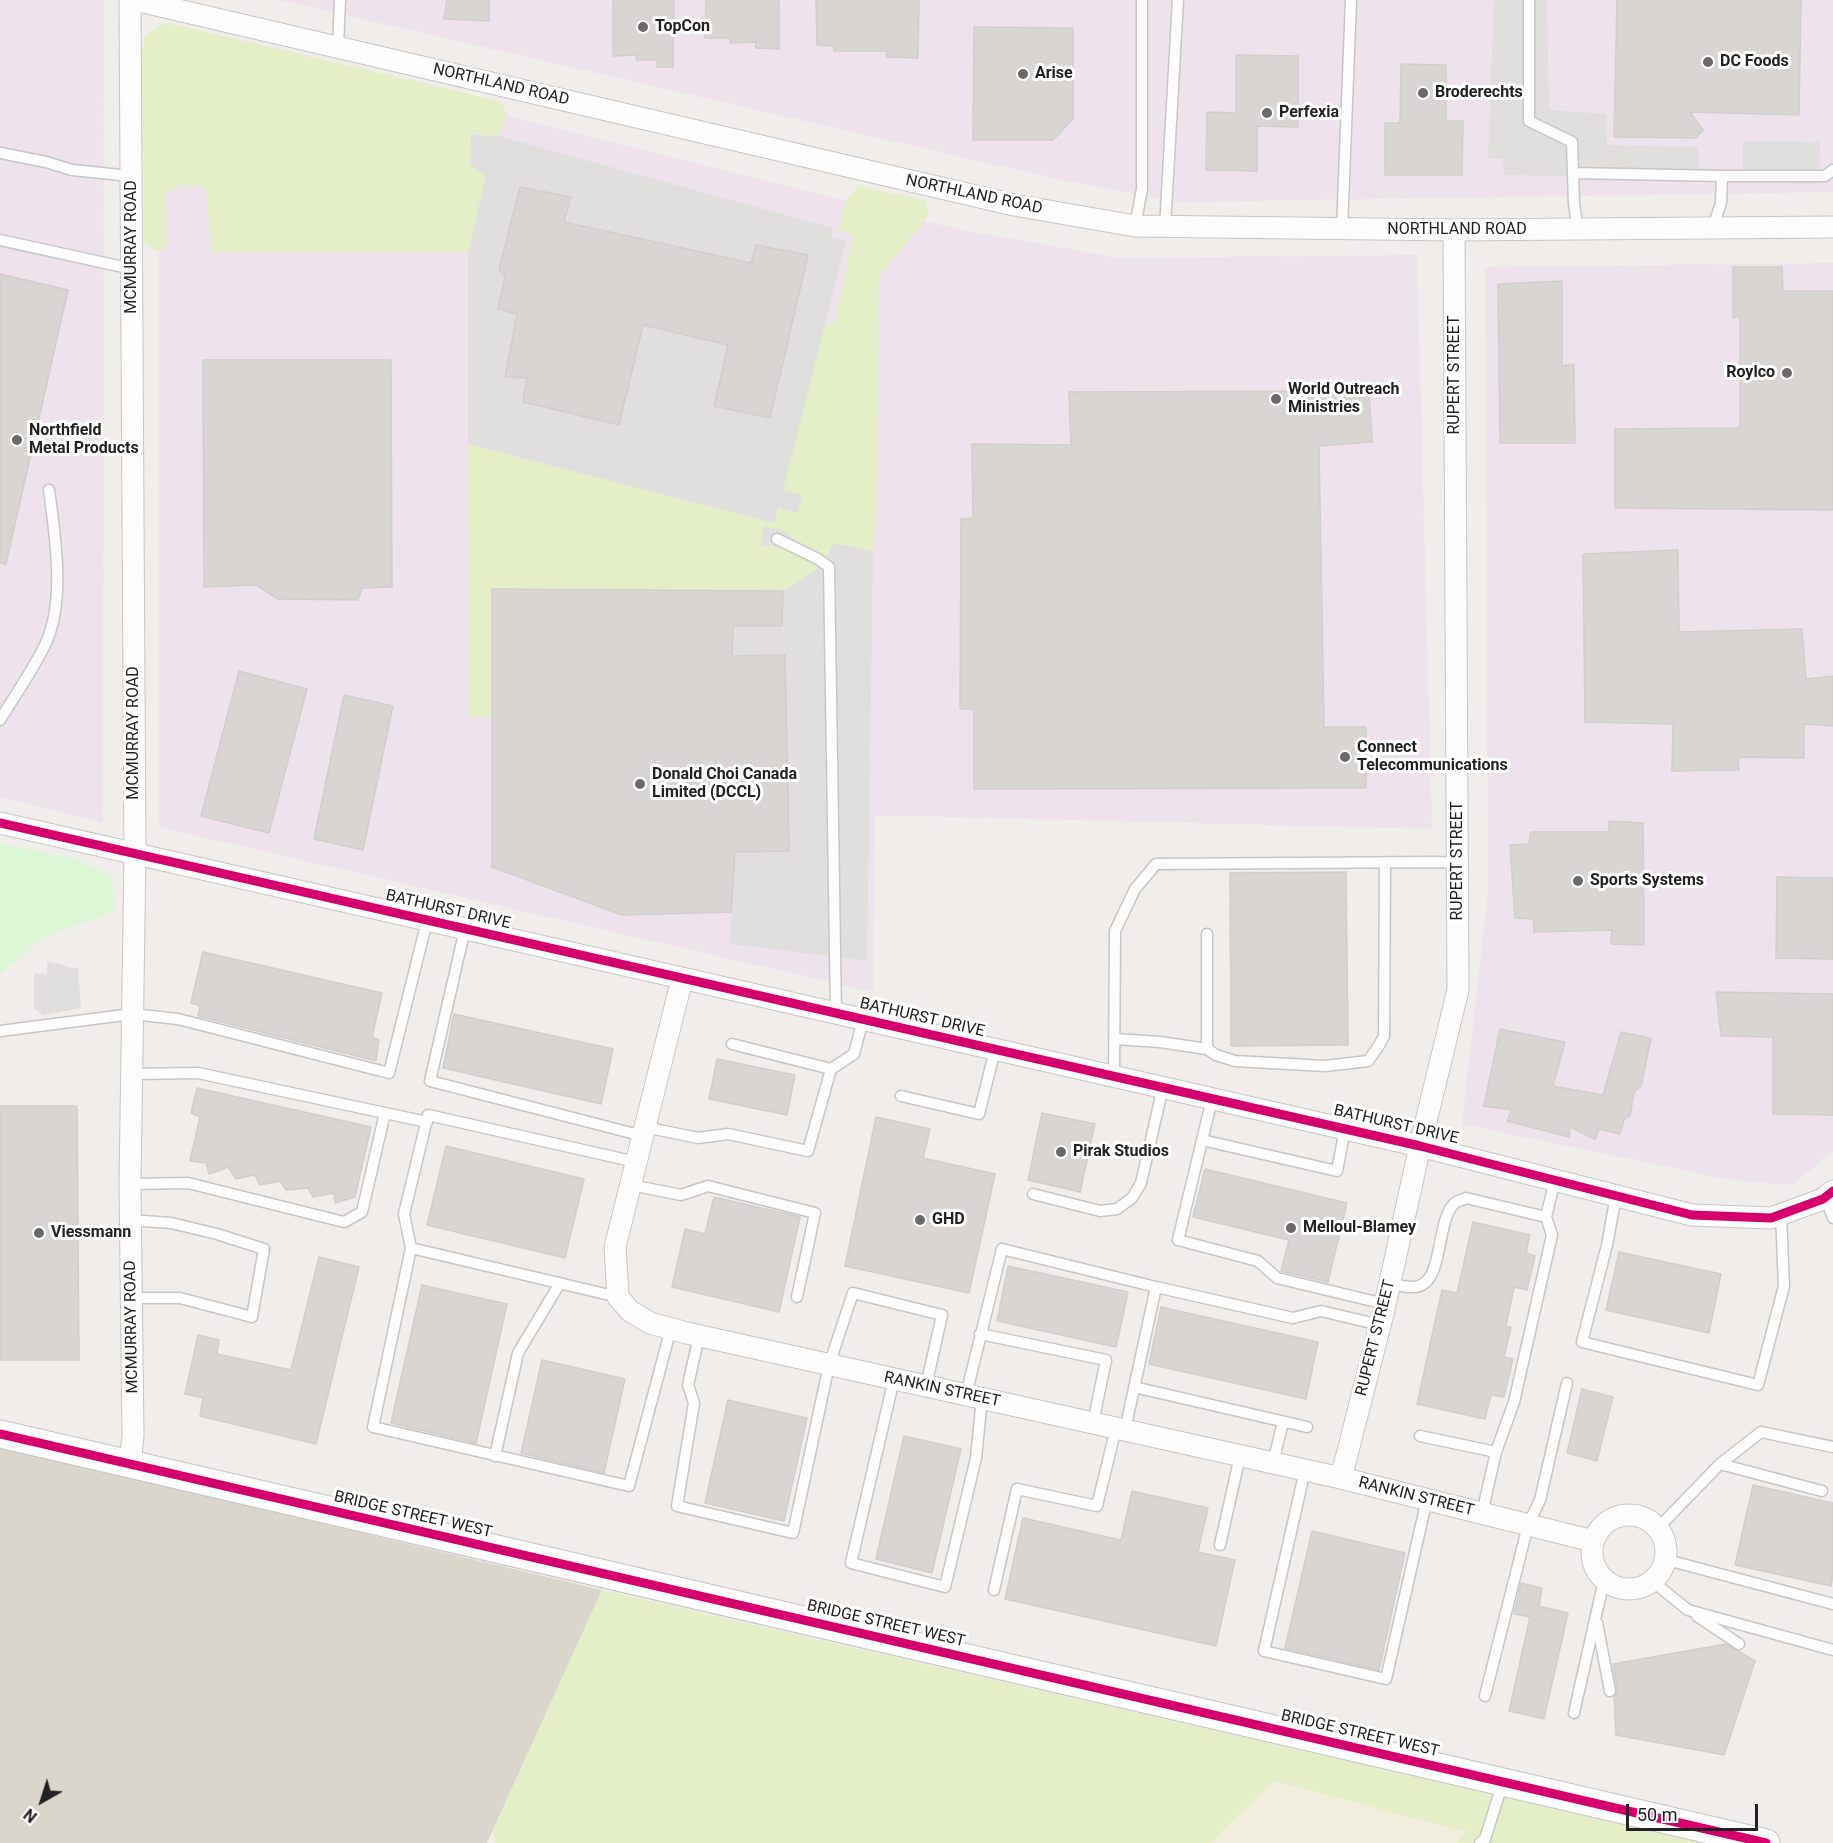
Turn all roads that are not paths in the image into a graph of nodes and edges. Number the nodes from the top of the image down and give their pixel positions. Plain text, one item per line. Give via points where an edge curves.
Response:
1 (130, 0) edge
2 (135, 0) edge
3 (340, 0) edge
4 (1142, 0) edge
5 (1178, 0) edge
6 (1351, 0) edge
7 (1529, 0) edge
8 (338, 47) junction
9 (0, 153) edge
10 (1833, 170) edge
11 (1574, 173) junction
12 (131, 176) junction
13 (1722, 176) junction
14 (1135, 226) junction
15 (1833, 226) edge
16 (1165, 227) junction
17 (1713, 227) junction
18 (1578, 229) junction
19 (1342, 230) junction
20 (1454, 230) junction
21 (0, 240) edge
22 (132, 269) junction
23 (49, 490) dead end
24 (777, 539) dead end
25 (2, 713) edge
26 (0, 823) edge
27 (135, 854) junction
28 (1458, 863) junction
29 (1385, 864) junction
30 (427, 921) junction
31 (465, 929) junction
32 (1207, 934) dead end
33 (682, 979) junction
34 (132, 1014) junction
35 (836, 1014) junction
36 (863, 1020) junction
37 (0, 1031) edge
38 (1115, 1038) junction
39 (732, 1044) dead end
40 (1207, 1049) junction
41 (995, 1050) junction
42 (831, 1069) junction
43 (132, 1074) junction
44 (1114, 1077) junction
45 (1163, 1088) junction
46 (901, 1096) dead end
47 (1212, 1099) junction
48 (385, 1113) junction
49 (427, 1122) junction
50 (1344, 1129) junction
51 (644, 1131) junction
52 (1202, 1140) junction
53 (1420, 1146) junction
54 (636, 1162) junction
55 (1555, 1180) junction
56 (130, 1184) junction
57 (631, 1185) junction
58 (1033, 1194) dead end
59 (1829, 1194) edge
60 (1616, 1196) junction
61 (1781, 1215) junction
62 (1546, 1217) junction
63 (1833, 1218) edge
64 (130, 1220) junction
65 (411, 1248) junction
66 (560, 1283) junction
67 (1156, 1287) junction
68 (1387, 1294) junction
69 (618, 1297) junction
70 (797, 1297) dead end
71 (131, 1299) junction
72 (1380, 1325) junction
73 (670, 1328) junction
74 (980, 1334) junction
75 (699, 1336) junction
76 (829, 1365) junction
77 (894, 1379) junction
78 (1567, 1383) dead end
79 (926, 1386) junction
80 (1134, 1388) junction
81 (974, 1397) junction
82 (1282, 1422) junction
83 (1093, 1423) junction
84 (1306, 1427) dead end
85 (1120, 1429) junction
86 (0, 1434) edge
87 (1420, 1436) dead end
88 (1833, 1448) edge
89 (1496, 1452) junction
90 (1240, 1455) junction
91 (495, 1456) junction
92 (1273, 1463) junction
93 (1720, 1464) junction
94 (130, 1466) junction
95 (1305, 1470) junction
96 (1341, 1478) junction
97 (1822, 1491) dead end
98 (1427, 1499) junction
99 (1482, 1513) junction
100 (1528, 1525) junction
101 (1658, 1528) junction
102 (1593, 1541) junction
103 (1220, 1545) dead end
104 (1667, 1560) junction
105 (1604, 1580) junction
106 (1652, 1581) junction
107 (994, 1590) dead end
108 (1833, 1604) edge
109 (1688, 1610) junction
110 (1596, 1618) junction
111 (1739, 1644) dead end
112 (1833, 1650) edge
113 (1610, 1691) dead end
114 (1485, 1696) dead end
115 (1574, 1713) dead end
116 (1503, 1782) junction
117 (1480, 1843) edge
118 (1766, 1843) edge

1 - 12 street, MCMURRAY ROAD
2 - 8 street, NORTHLAND ROAD
3 - 8 lane
4 - 14 lane via 1142,189
5 - 16 lane
6 - 19 lane
7 - 11 lane via 1529,121 1572,142
8 - 14 street, NORTHLAND ROAD via 1014,205
9 - 12 lane via 72,170
10 - 13 lane via 1825,176
11 - 13 lane
11 - 18 lane
12 - 22 street, MCMURRAY ROAD
13 - 17 lane via 1721,203
14 - 16 street, NORTHLAND ROAD
15 - 17 street, NORTHLAND ROAD
16 - 19 street, NORTHLAND ROAD
17 - 18 street, NORTHLAND ROAD
18 - 20 street, NORTHLAND ROAD
19 - 20 street, NORTHLAND ROAD
20 - 28 street, RUPERT STREET
21 - 22 lane
22 - 27 street, MCMURRAY ROAD
23 - 25 lane via 57,561 55,613 46,644
24 - 35 lane via 829,567
26 - 27 street, BATHURST DRIVE
27 - 30 street, BATHURST DRIVE
27 - 34 street, MCMURRAY ROAD
28 - 29 lane
28 - 53 street, RUPERT STREET via 1458,990
29 - 38 lane via 1156,864 1135,889 1115,931
29 - 40 lane via 1384,1036 1368,1061 1325,1066 1235,1061
30 - 31 street, BATHURST DRIVE
30 - 34 lane via 389,1072 178,1019
31 - 33 street, BATHURST DRIVE
31 - 51 lane via 430,1082
32 - 40 lane
33 - 35 street, BATHURST DRIVE
33 - 51 street
34 - 37 lane
34 - 43 street, MCMURRAY ROAD
35 - 36 street, BATHURST DRIVE
36 - 41 street, BATHURST DRIVE
36 - 42 lane via 854,1054
38 - 40 lane
38 - 44 lane
39 - 42 lane
41 - 44 street, BATHURST DRIVE
41 - 46 lane via 979,1114
42 - 51 lane via 808,1151 729,1134 698,1138
43 - 48 lane via 198,1073
43 - 56 street, MCMURRAY ROAD
44 - 45 street, BATHURST DRIVE
45 - 47 street, BATHURST DRIVE
45 - 58 lane via 1141,1183 1132,1198 1117,1209 1100,1211
47 - 50 street, BATHURST DRIVE
47 - 52 lane
48 - 49 lane
48 - 56 lane via 362,1212 344,1222 188,1183
49 - 54 lane via 428,1115
49 - 65 lane via 404,1214
50 - 52 lane via 1337,1171
50 - 53 street, BATHURST DRIVE
51 - 54 street
52 - 68 lane via 1178,1240 1258,1261 1277,1278
53 - 55 street, BATHURST DRIVE
53 - 68 street, RUPERT STREET
54 - 57 street
55 - 60 street, BATHURST DRIVE
55 - 62 lane
56 - 64 street, MCMURRAY ROAD
57 - 69 street via 615,1247
57 - 70 lane via 681,1196 708,1186 815,1213
59 - 61 street, BATHURST DRIVE
59 - 63 lane
60 - 61 street, BATHURST DRIVE via 1692,1215
60 - 61 lane via 1582,1342 1758,1385 1784,1286
62 - 68 lane via 1466,1198 1454,1204 1447,1215 1432,1275 1424,1284
62 - 89 lane via 1552,1235 1514,1402
64 - 71 street, MCMURRAY ROAD
64 - 71 lane via 171,1223 264,1249 252,1317 180,1298
65 - 66 lane
65 - 91 lane via 373,1427
66 - 69 lane
66 - 91 lane via 518,1353
67 - 72 lane via 1293,1318 1321,1311
67 - 74 lane via 1002,1249
67 - 80 lane
68 - 72 street, RUPERT STREET
69 - 73 street, RANKIN STREET via 630,1311 650,1323
71 - 94 street, MCMURRAY ROAD
72 - 96 street, RUPERT STREET
73 - 75 street, RANKIN STREET
73 - 91 lane via 629,1486
74 - 81 lane
74 - 83 lane via 1106,1360
75 - 76 street, RANKIN STREET
75 - 76 lane via 688,1385 694,1403 677,1506 792,1533
76 - 77 street, RANKIN STREET
76 - 79 lane via 853,1293 942,1315
77 - 79 street, RANKIN STREET
77 - 81 lane via 851,1563 945,1587 976,1458
78 - 100 lane via 1540,1500
79 - 81 street, RANKIN STREET
80 - 82 lane
80 - 85 lane
81 - 83 street, RANKIN STREET
82 - 84 lane
82 - 92 lane
83 - 85 street, RANKIN STREET
85 - 90 street, RANKIN STREET
85 - 107 lane via 1097,1506 1017,1489
86 - 94 street, BRIDGE STREET WEST
87 - 89 lane
88 - 93 lane via 1761,1432
89 - 99 lane
90 - 92 street, RANKIN STREET
90 - 103 lane
92 - 95 street, RANKIN STREET
93 - 97 lane
93 - 101 lane
94 - 116 street, BRIDGE STREET WEST
95 - 96 street, RANKIN STREET
95 - 98 lane via 1264,1652 1386,1679
96 - 98 street, RANKIN STREET
98 - 99 street, RANKIN STREET
99 - 100 street, RANKIN STREET
100 - 102 street, RANKIN STREET
100 - 114 lane
101 - 102 street via 1652,1521 1626,1514 1605,1523
101 - 104 street via 1667,1546
102 - 105 street via 1596,1570
104 - 106 street via 1660,1575
104 - 108 lane
105 - 106 street via 1628,1590
105 - 110 lane
106 - 109 lane
109 - 111 lane
109 - 112 lane
110 - 113 lane
110 - 115 lane
116 - 117 lane via 1485,1839
116 - 118 street, BRIDGE STREET WEST

